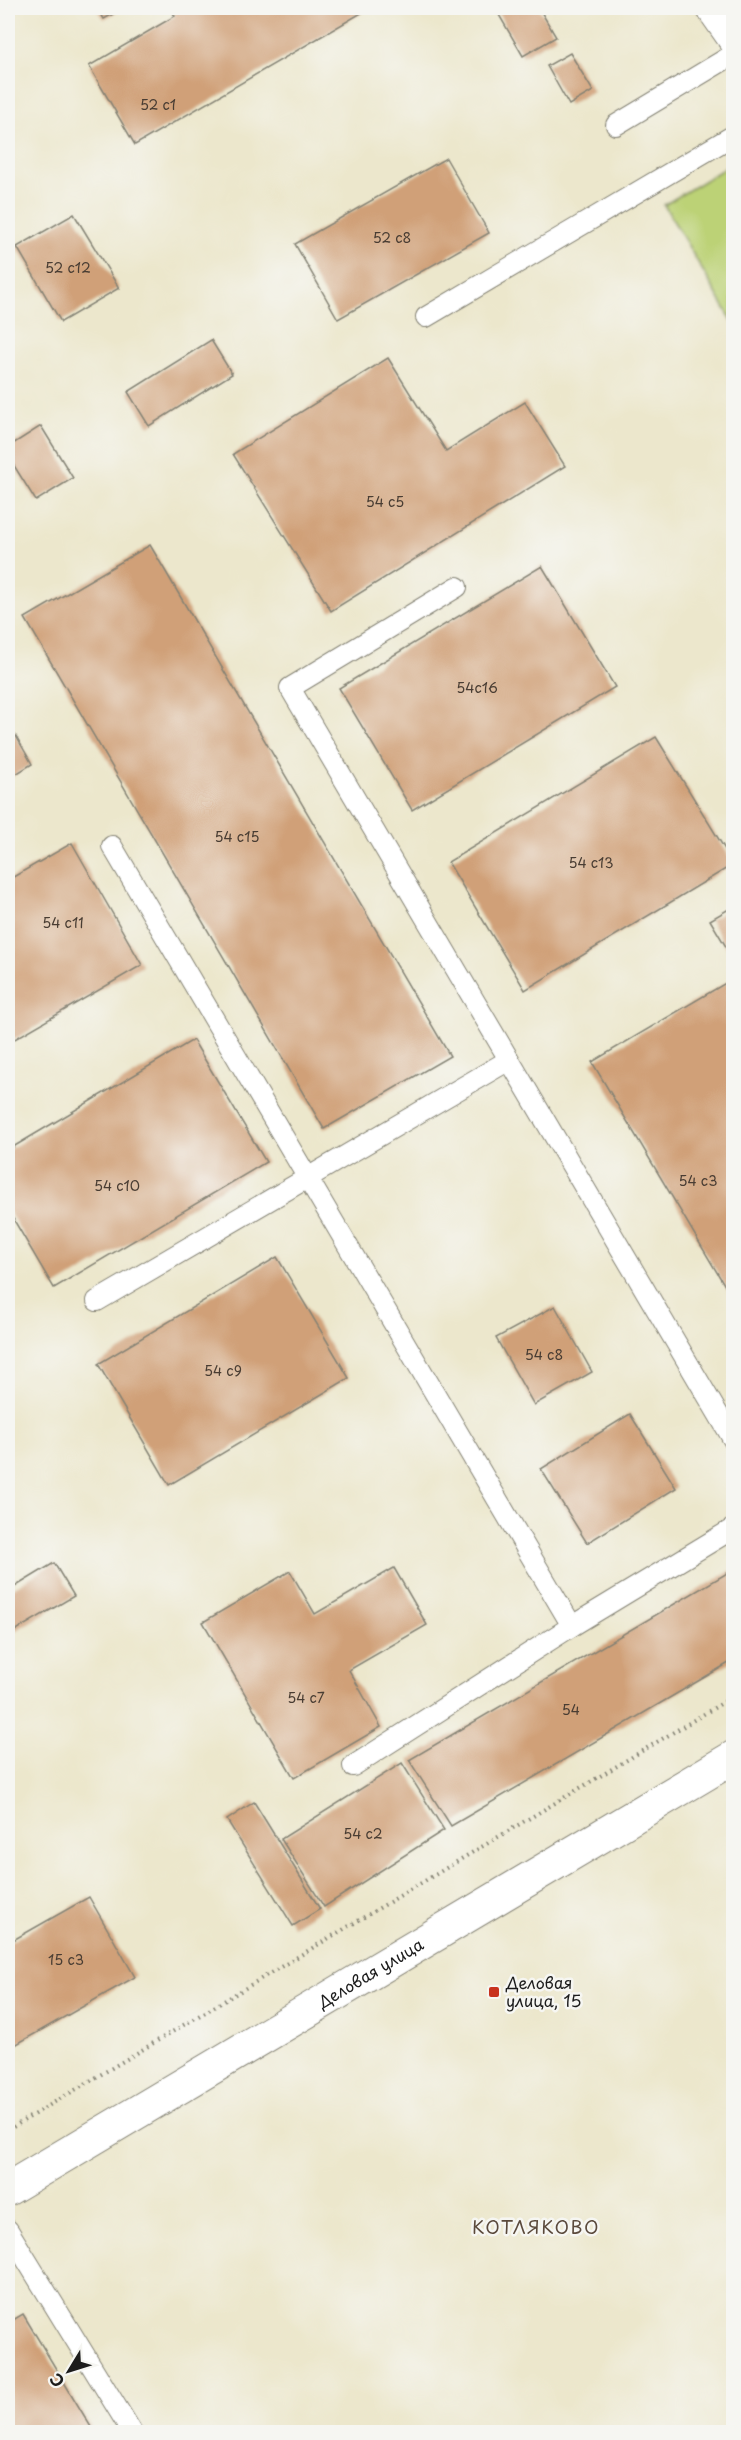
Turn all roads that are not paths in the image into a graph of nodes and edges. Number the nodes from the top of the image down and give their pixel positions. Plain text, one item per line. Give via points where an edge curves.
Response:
1 (713, 8) edge
2 (734, 38) edge
3 (734, 54) edge
4 (616, 124) dead end
5 (734, 135) edge
6 (426, 317) dead end
7 (457, 587) dead end
8 (112, 846) dead end
9 (508, 1060) junction
10 (307, 1178) junction
11 (96, 1301) dead end
12 (734, 1442) edge
13 (734, 1528) edge
14 (572, 1626) junction
15 (734, 1757) edge
16 (353, 1766) dead end
17 (8, 2189) edge
18 (8, 2230) edge
19 (13, 2251) edge
20 (132, 2433) edge

1 - 2 street
3 - 4 lane
5 - 6 lane
7 - 9 lane via 290,688
8 - 10 lane
9 - 10 lane
9 - 12 lane
10 - 11 lane
10 - 14 lane
13 - 14 lane
14 - 16 lane
15 - 17 street, Деловая улица
18 - 19 lane
19 - 20 lane

